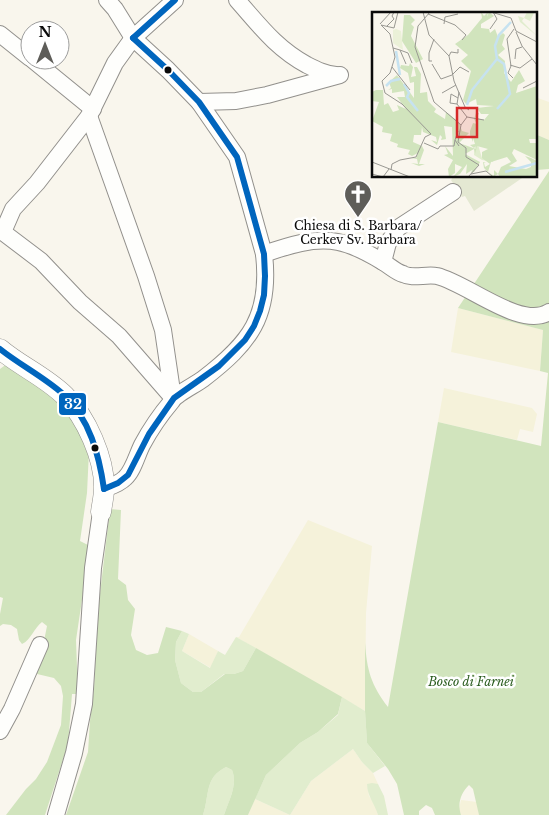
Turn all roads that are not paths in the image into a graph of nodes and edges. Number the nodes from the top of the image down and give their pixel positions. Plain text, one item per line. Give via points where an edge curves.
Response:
1 (107, 0) edge
2 (175, 0) edge
3 (237, 0) edge
4 (0, 34) edge
5 (133, 38) junction
6 (20, 50) edge
7 (43, 70) edge
8 (198, 102) junction
9 (91, 112) junction
10 (453, 192) dead end
11 (2, 231) edge
12 (264, 254) junction
13 (383, 262) junction
14 (549, 312) edge
15 (0, 349) edge
16 (174, 398) junction
17 (104, 489) junction
18 (101, 512) joint
19 (40, 645) dead end
20 (0, 731) edge
21 (56, 815) edge

1 - 5 street
2 - 5 street
3 - 8 street via 286,52 321,72 340,75 236,101
4 - 6 street
5 - 8 street
5 - 9 street via 115,63
7 - 9 street
8 - 12 street via 237,157
9 - 11 street via 13,209
9 - 16 street via 163,330
10 - 13 street via 398,228 388,244
11 - 16 street via 41,261 80,302 119,336
12 - 13 street via 290,245 326,240 340,242
12 - 16 street via 264,298 248,338 214,370
13 - 14 street via 404,275 436,276 519,314 541,316
15 - 17 street via 64,395 79,413 98,456
16 - 17 street via 143,443 126,477
17 - 18 street
18 - 21 street via 93,568 84,704
19 - 20 street

